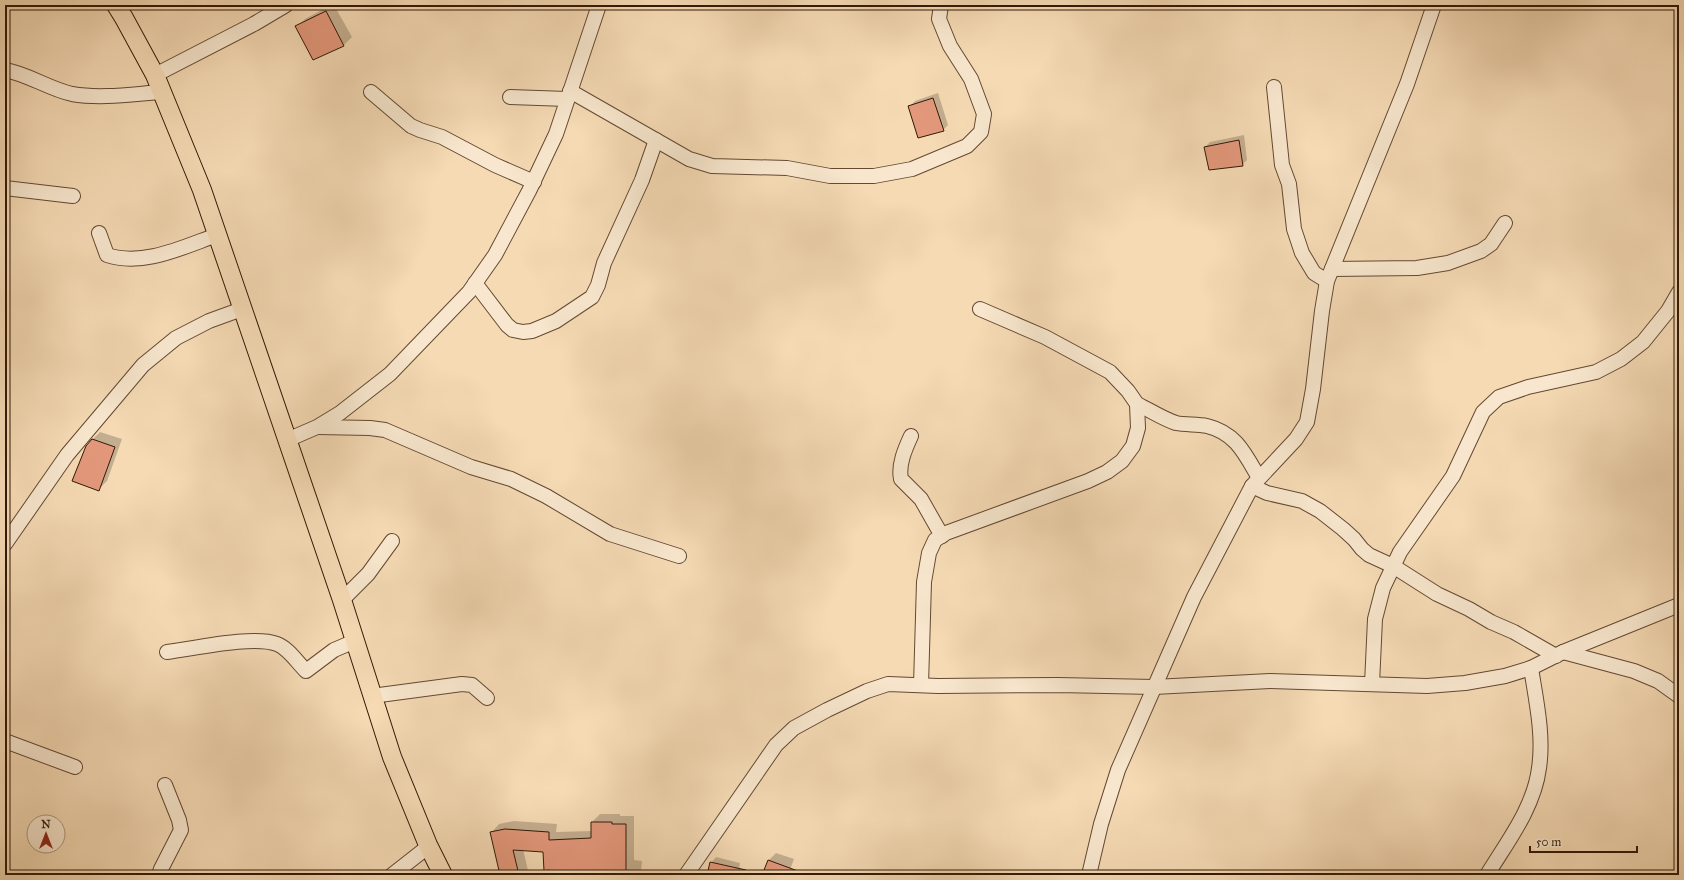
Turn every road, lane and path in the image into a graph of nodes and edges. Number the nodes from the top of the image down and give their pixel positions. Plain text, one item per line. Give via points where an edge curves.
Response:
1 (116, 5) edge
2 (286, 5) edge
3 (598, 5) edge
4 (941, 5) edge
5 (1434, 5) edge
6 (5, 70) edge
7 (155, 75) junction
8 (1274, 87) dead end
9 (162, 92) junction
10 (371, 92) dead end
11 (569, 95) junction
12 (510, 97) dead end
13 (656, 140) junction
14 (534, 182) junction
15 (5, 188) edge
16 (73, 196) dead end
17 (1505, 223) dead end
18 (100, 233) dead end
19 (217, 235) junction
20 (1330, 275) junction
21 (475, 283) junction
22 (1679, 292) edge
23 (242, 309) junction
24 (980, 309) dead end
25 (1137, 404) junction
26 (318, 427) junction
27 (911, 436) dead end
28 (287, 440) junction
29 (1255, 482) junction
30 (942, 536) junction
31 (392, 540) dead end
32 (5, 544) edge
33 (679, 556) dead end
34 (1393, 566) junction
35 (342, 600) junction
36 (1679, 605) edge
37 (355, 641) junction
38 (167, 652) dead end
39 (1559, 654) junction
40 (1531, 668) junction
41 (1372, 684) junction
42 (921, 685) junction
43 (1154, 687) junction
44 (372, 696) junction
45 (1679, 696) edge
46 (487, 698) dead end
47 (5, 741) edge
48 (75, 767) dead end
49 (165, 785) dead end
50 (429, 846) junction
51 (159, 875) edge
52 (392, 875) edge
53 (443, 875) edge
54 (686, 875) edge
55 (1089, 875) edge
56 (1487, 875) edge

1 - 7 main road
2 - 7 street
3 - 11 street
4 - 13 street via 939,19 950,46 971,78 984,114 981,132 967,146 946,156 912,169 874,176 830,176 787,168 712,166 689,159
5 - 20 street via 1407,84
6 - 9 street via 73,94 107,96
7 - 9 main road
8 - 20 street via 1282,165 1289,184 1294,229 1302,253 1314,272
9 - 19 main road via 202,190
10 - 14 street via 411,126 442,136 495,165
11 - 12 street
11 - 13 street
11 - 14 street via 556,134
13 - 21 street via 642,180 604,263 592,297 556,321 532,331 522,332 507,325
14 - 21 street via 495,255
15 - 16 street
17 - 20 street via 1491,244 1481,251 1448,263
18 - 19 street via 107,255 118,259 156,256
19 - 23 main road
20 - 29 street via 1322,311 1307,422 1296,439
21 - 26 street via 390,374
22 - 34 street via 1668,311 1643,342 1622,359 1596,372 1499,396 1483,412 1452,476
23 - 28 main road
23 - 32 street via 209,321 176,338 143,365 67,455
24 - 25 street via 1045,337 1110,372
25 - 29 street via 1177,423 1206,426 1220,430 1233,438 1242,449
25 - 30 street via 1138,428 1133,446 1122,461 1107,472
26 - 28 street
26 - 33 street via 385,430 546,496 610,534
27 - 30 street via 901,467 901,480 921,499
28 - 35 main road
29 - 34 street via 1267,493 1302,501 1320,511 1369,555
29 - 43 street via 1194,597
30 - 42 street via 935,540 928,553 924,582
31 - 35 street via 368,574
34 - 39 street via 1437,594
34 - 41 street via 1383,588 1375,618
35 - 37 main road
36 - 39 street
37 - 38 street via 334,650 306,671 285,648 276,644 241,642
37 - 44 main road
39 - 40 street
39 - 45 street via 1634,671 1658,682
40 - 41 street via 1505,676 1465,683 1427,686
40 - 56 street via 1540,745 1539,768 1534,791 1524,814
41 - 43 street via 1270,681
42 - 43 street
42 - 54 street via 888,684 867,691 794,728 776,745
43 - 55 street via 1118,770 1101,824
44 - 46 street via 462,684 472,685
44 - 50 main road via 392,757
47 - 48 street
49 - 51 street via 181,830
50 - 52 street
50 - 53 main road

